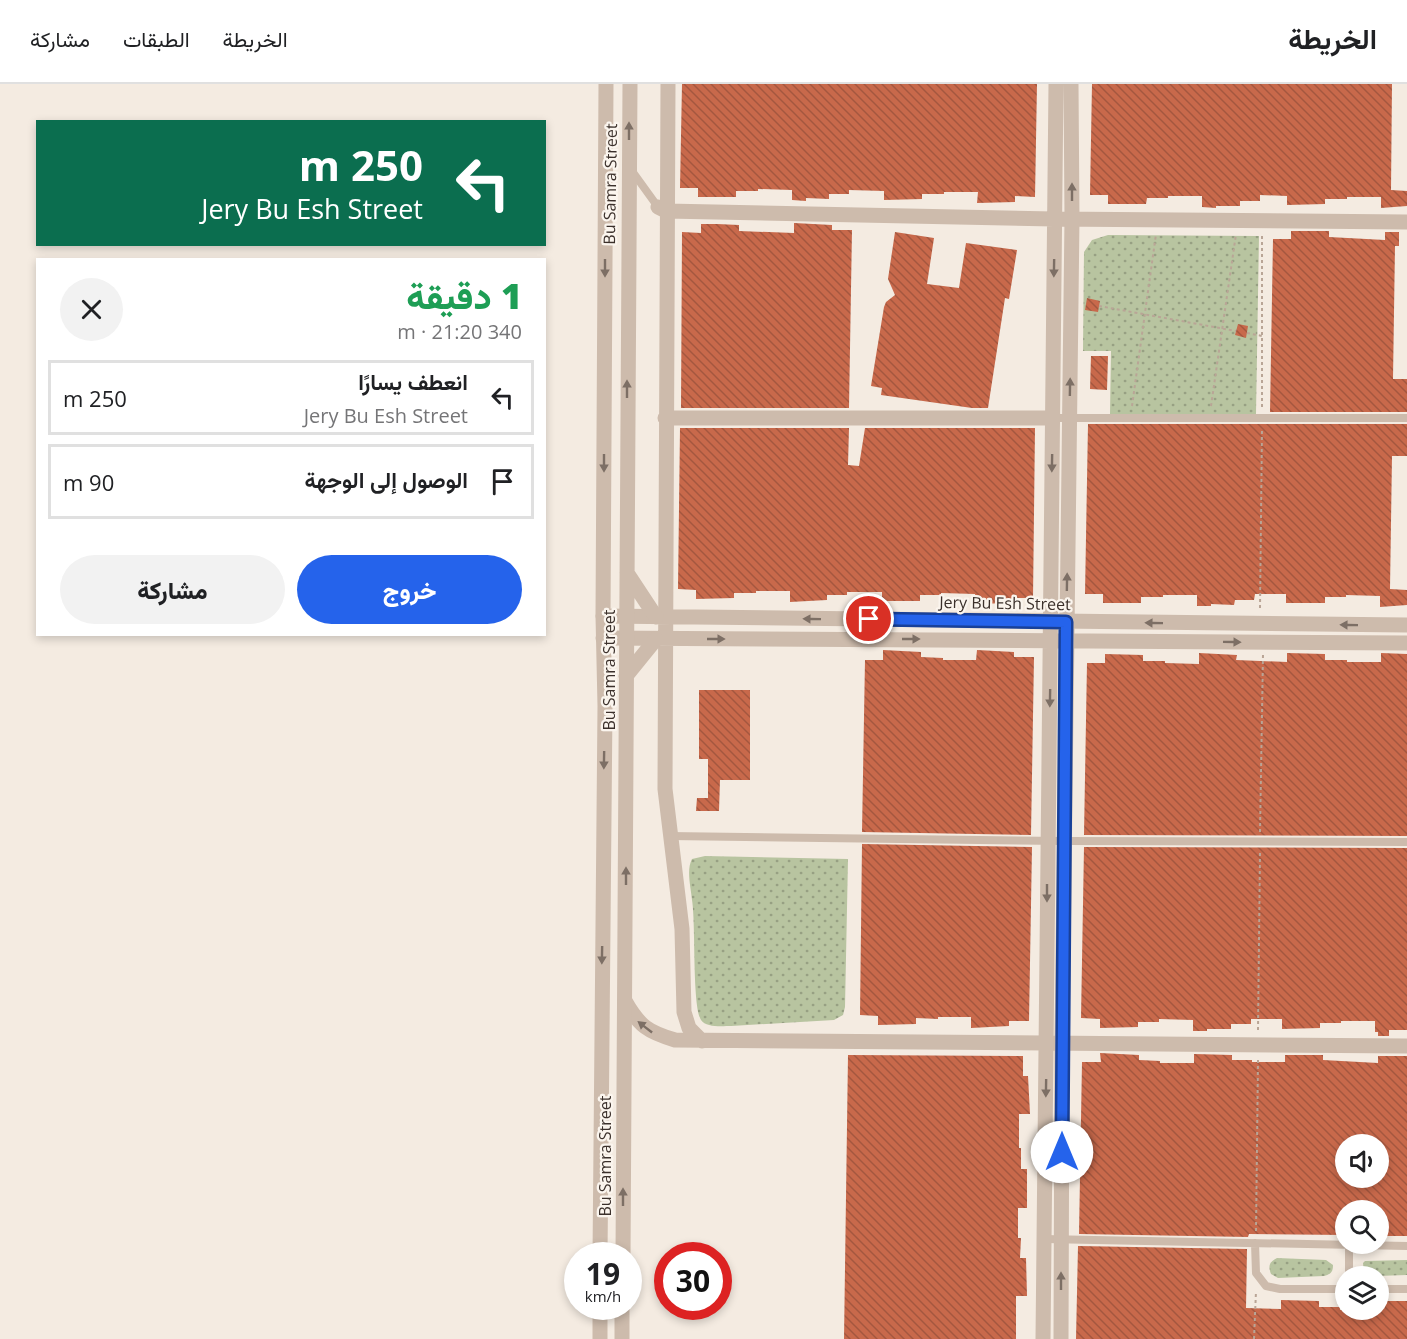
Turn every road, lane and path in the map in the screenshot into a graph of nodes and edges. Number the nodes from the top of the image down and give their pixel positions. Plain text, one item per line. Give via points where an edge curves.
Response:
1 (606, 84) edge
2 (630, 84) edge
3 (668, 84) edge
4 (1056, 84) edge
5 (1071, 84) edge
6 (629, 166) junction
7 (662, 209) junction
8 (1072, 218) junction
9 (1054, 219) junction
10 (1158, 219) junction
11 (1238, 220) junction
12 (1262, 220) junction
13 (1407, 222) edge
14 (1099, 306) dead end
15 (1144, 315) junction
16 (1222, 329) junction
17 (1236, 331) dead end
18 (1247, 333) dead end
19 (1263, 336) junction
20 (1262, 417) junction
21 (665, 418) junction
22 (1052, 418) junction
23 (1069, 418) junction
24 (1131, 418) junction
25 (1209, 418) junction
26 (1407, 418) edge
27 (627, 573) junction
28 (603, 616) junction
29 (627, 617) junction
30 (660, 617) junction
31 (1050, 622) junction
32 (1066, 622) junction
33 (1407, 626) edge
34 (603, 638) junction
35 (626, 638) junction
36 (660, 639) junction
37 (1050, 639) junction
38 (1066, 640) junction
39 (1407, 643) edge
40 (626, 676) junction
41 (669, 836) junction
42 (1047, 841) junction
43 (1064, 841) junction
44 (1407, 842) edge
45 (625, 1001) junction
46 (702, 1041) junction
47 (1046, 1043) junction
48 (1062, 1043) junction
49 (1407, 1046) edge
50 (1044, 1239) junction
51 (1062, 1239) junction
52 (600, 1242) edge
53 (622, 1242) edge
54 (1256, 1243) junction
55 (1335, 1246) edge
56 (1389, 1246) edge
57 (1407, 1246) edge
58 (1256, 1273) junction
59 (1335, 1289) edge
60 (1389, 1289) edge
61 (1407, 1289) edge
62 (600, 1320) edge
63 (622, 1320) edge
64 (600, 1339) edge
65 (622, 1339) edge
66 (1043, 1339) edge
67 (1061, 1339) edge
68 (1254, 1339) edge

1 -> 28 street, Bu Samra Street
6 -> 2 street, Bu Samra Street
3 - 7 street
4 - 9 street
8 -> 5 street
6 - 7 lane
27 -> 6 street, Bu Samra Street
7 - 9 street
7 - 21 street
8 - 9 street
8 - 10 street
23 -> 8 street
9 -> 22 street
10 - 11 street
10 - 15 path
11 - 12 street
11 - 16 path
12 - 13 street
12 - 19 path
14 - 15 path
15 - 16 path
15 - 24 path
16 - 17 path
16 - 25 path
18 - 19 path
19 - 20 path
20 - 25 lane
20 - 26 lane
21 - 22 street
21 - 30 street
22 - 23 lane
22 -> 31 street
23 - 24 lane
32 -> 23 street
24 - 25 lane
27 - 29 street, Bu Samra Street
27 - 30 street
28 - 29 street, Jery Bu Esh Street
28 - 34 street, Bu Samra Street
29 - 30 street, Jery Bu Esh Street
29 - 35 street, Bu Samra Street
31 -> 30 street, Jery Bu Esh Street
30 - 36 street
31 - 32 street, Jery Bu Esh Street
31 - 37 street
33 -> 32 street, Jery Bu Esh Street
32 - 38 street
34 - 35 street
34 -> 52 street, Bu Samra Street
35 - 36 street
35 - 40 street, Bu Samra Street
36 -> 37 street
36 - 40 street
36 - 41 street
37 - 38 street
37 -> 42 street
38 -> 39 street
38 - 43 street
45 -> 40 street, Bu Samra Street
41 - 42 lane
41 - 46 street via 682,929 684,1012 689,1028
42 - 43 lane
42 -> 47 street
43 - 44 lane
43 - 48 street
46 -> 45 street via 655,1034 642,1026
53 -> 45 street, Bu Samra Street
46 - 47 street
47 - 48 street
47 -> 50 street
48 - 49 street
48 - 51 street
50 - 51 lane
50 - 66 street
51 - 54 lane
67 -> 51 street
54 - 55 lane
54 - 58 lane
56 - 57 lane
58 - 59 lane via 1272,1289
58 - 68 path
60 - 61 lane
62 - 64 street
63 - 65 street

